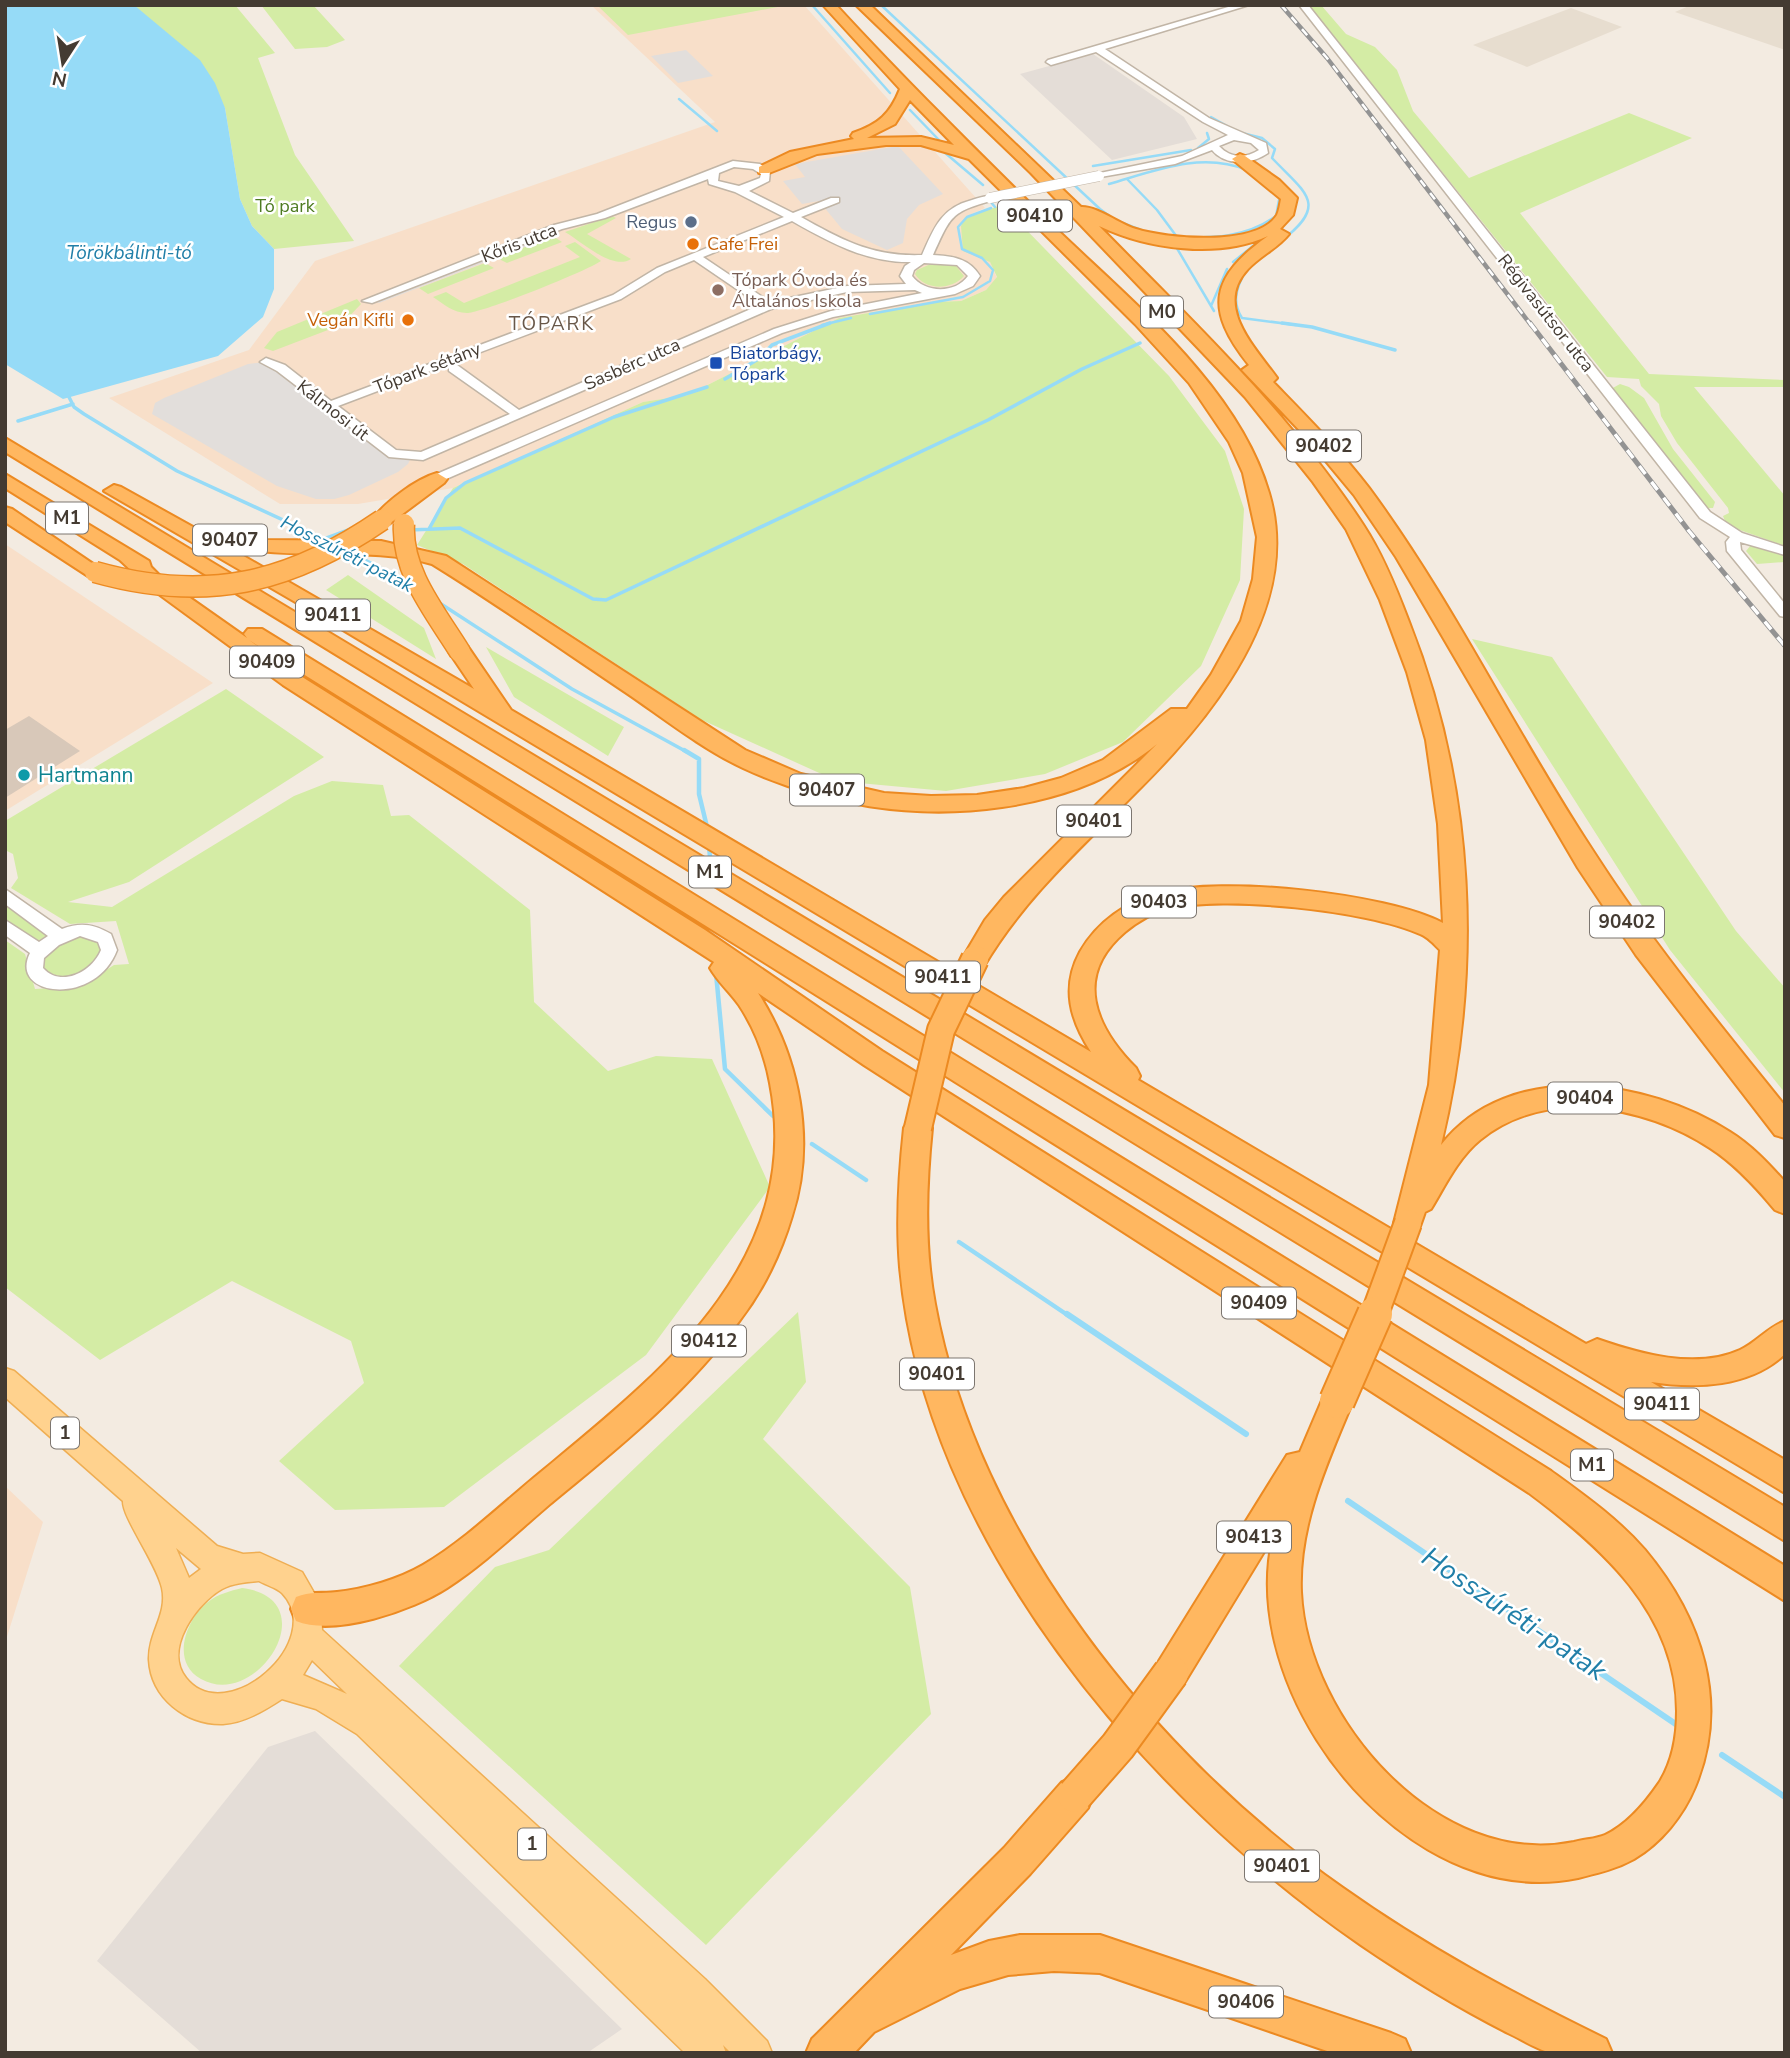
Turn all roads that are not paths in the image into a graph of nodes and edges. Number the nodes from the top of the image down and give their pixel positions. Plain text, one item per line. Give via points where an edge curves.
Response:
1 (829, 5) edge
2 (838, 5) edge
3 (862, 5) edge
4 (1245, 5) edge
5 (1303, 5) edge
6 (1097, 48) junction
7 (1051, 62) dead end
8 (906, 90) junction
9 (1206, 120) junction
10 (1239, 137) junction
11 (1217, 144) junction
12 (1262, 154) junction
13 (975, 157) junction
14 (1186, 158) junction
15 (1234, 158) junction
16 (746, 164) junction
17 (764, 170) junction
18 (712, 174) junction
19 (717, 185) junction
20 (757, 185) junction
21 (671, 189) junction
22 (737, 189) junction
23 (835, 200) dead end
24 (769, 202) junction
25 (1067, 203) junction
26 (796, 217) junction
27 (937, 232) junction
28 (695, 256) junction
29 (884, 258) junction
30 (952, 259) junction
31 (922, 261) junction
32 (906, 274) junction
33 (869, 287) junction
34 (916, 287) junction
35 (937, 292) junction
36 (368, 301) dead end
37 (768, 306) junction
38 (266, 362) dead end
39 (453, 368) dead end
40 (1274, 393) junction
41 (328, 406) junction
42 (1217, 408) joint
43 (519, 415) junction
44 (5, 434) edge
45 (5, 444) edge
46 (401, 456) joint
47 (437, 479) junction
48 (5, 480) edge
49 (5, 513) edge
50 (156, 513) junction
51 (404, 524) joint
52 (1737, 536) junction
53 (309, 547) joint
54 (1785, 551) edge
55 (1367, 555) junction
56 (128, 556) junction
57 (1785, 613) edge
58 (460, 652) joint
59 (1216, 685) junction
60 (508, 719) junction
61 (5, 895) edge
62 (660, 914) junction
63 (5, 926) edge
64 (59, 936) junction
65 (1455, 949) junction
66 (39, 951) junction
67 (1193, 1125) junction
68 (1785, 1127) edge
69 (1785, 1202) edge
70 (1408, 1223) junction
71 (1539, 1330) junction
72 (1785, 1334) edge
73 (5, 1380) edge
74 (1336, 1401) junction
75 (1785, 1478) edge
76 (125, 1486) junction
77 (1785, 1525) edge
78 (242, 1568) junction
79 (1785, 1585) edge
80 (180, 1609) junction
81 (307, 1622) junction
82 (279, 1683) junction
83 (864, 2017) junction
84 (831, 2048) edge
85 (709, 2053) edge
86 (755, 2053) edge
87 (1391, 2053) edge
88 (1592, 2053) edge

1 - 8 highway, 90410
2 - 55 highway, M0 via 1163,313 1233,390
3 - 25 highway, M0
4 - 6 street
5 - 52 street, Régivasútsor utca via 1676,480 1709,519
6 - 7 street
6 - 9 street
8 - 13 highway, 90410
8 - 16 highway via 900,111 877,129
9 - 10 street
9 - 11 street
10 - 11 street
10 - 12 street via 1262,145
11 - 14 street
11 - 15 street via 1217,152
12 - 15 street
12 - 40 highway via 1302,198 1304,208 1293,226 1236,271 1228,285 1224,311 1232,333 1269,379
13 - 17 highway via 921,141 879,141 803,154
13 - 42 highway, 90410 via 1158,339
14 - 15 street
14 - 27 street, bridge via 990,198 946,214
15 - 25 highway via 1289,198 1287,216 1277,226 1240,239 1189,243 1148,238
16 - 17 street
16 - 18 street, Kőris utca via 727,165
17 - 20 street via 765,179
18 - 19 street
18 - 21 street, Kőris utca
19 - 21 street, Kőris utca
19 - 22 street, Kőris utca
20 - 22 street
20 - 24 street
21 - 36 street, Kőris utca
22 - 24 street
23 - 26 street, Tópark sétány
24 - 26 street
25 - 40 highway, 90402
25 - 55 highway, M0 via 1251,393 1320,478 1356,529
26 - 28 street, Tópark sétány
26 - 29 street
27 - 30 street
27 - 31 street
28 - 37 street
28 - 41 street, Tópark sétány via 617,298
29 - 31 street
29 - 32 street
30 - 31 street
30 - 35 street via 973,271 972,281
31 - 32 street, Sasbérc utca
32 - 33 street, Sasbérc utca
32 - 34 street
33 - 34 street, Sasbérc utca
33 - 37 street, Sasbérc utca via 823,292
34 - 35 street, Sasbérc utca
35 - 47 street via 831,314 778,331
37 - 43 street, Sasbérc utca
38 - 41 street, Kálmosi út via 281,368
39 - 43 street
40 - 68 highway, 90402 via 1361,491 1399,546 1587,862 1645,948
41 - 46 street, Kálmosi út via 374,442
42 - 59 highway, 90401 via 1254,474 1268,534 1267,562 1254,615
43 - 46 street, Sasbérc utca via 436,452
44 - 50 highway, 90411
45 - 77 highway, M1
47 - 49 highway, bridge via 350,545 304,567 265,579 191,590 136,584 95,572
47 - 51 highway
48 - 56 highway, M1
50 - 53 highway, 90407 via 239,542
50 - 60 highway, 90411
51 - 58 highway, bridge via 401,545
52 - 54 street, Régivasútsor utca
52 - 57 street via 1734,551
53 - 59 highway, 90407, bridge via 369,544 399,547 439,560 725,748 807,785 867,799 950,803 1054,789 1125,757
55 - 65 highway, M0 via 1418,672 1435,730 1450,824
56 - 62 highway, 90409 via 156,583 291,680
56 - 79 highway, M1
58 - 60 highway
59 - 88 highway, 90401, bridge via 1167,747 1013,903 975,959 941,1030 918,1128 913,1192 915,1268 933,1363 976,1483 1039,1599 1153,1745 1202,1796 1337,1909 1468,1992
60 - 67 highway, 90411
61 - 64 street
62 - 74 highway, 90409 via 873,1058 1540,1482 1592,1521 1635,1564 1672,1620 1692,1685 1695,1731 1684,1774 1648,1825 1608,1853 1555,1864 1526,1863 1468,1850 1406,1815 1375,1789 1329,1732 1301,1676 1284,1591 1298,1497
62 - 81 highway, 90412 via 746,992 767,1029 783,1073 789,1166 778,1215 758,1266 727,1317 680,1373 471,1549 434,1577
63 - 66 street
64 - 66 street
64 - 66 street via 80,930 98,933 106,938 108,955 89,976 65,983 49,982 37,973 34,964
65 - 67 highway, 90403 via 1431,928 1408,919 1234,895 1161,901 1119,922 1099,940 1084,971 1081,990 1089,1025 1106,1054 1127,1076
65 - 70 highway, 90413 via 1442,1085
67 - 71 highway, 90411
69 - 70 highway, 90404 via 1744,1157 1695,1125 1616,1100 1564,1098 1509,1109 1471,1130 1454,1147
70 - 74 highway, 90413, bridge
71 - 72 highway via 1634,1365 1702,1371 1731,1368 1755,1358
71 - 75 highway, 90411
73 - 76 main road, 1
74 - 83 highway, 90413, bridge via 1171,1673 1118,1746 1017,1861
76 - 78 main road, 1 via 209,1558
76 - 80 main road, 1 via 171,1562
78 - 80 main road, 1 via 207,1582
78 - 81 main road, 1 via 278,1572 297,1587
80 - 82 main road, 1 via 166,1638 166,1668 170,1681 190,1700 210,1707 234,1707
81 - 82 main road, 1 via 297,1661
81 - 86 main road, 1
82 - 85 main road, 1 via 323,1696 368,1723
83 - 84 highway
83 - 87 highway, 90406 via 962,1969 1008,1956 1100,1954

